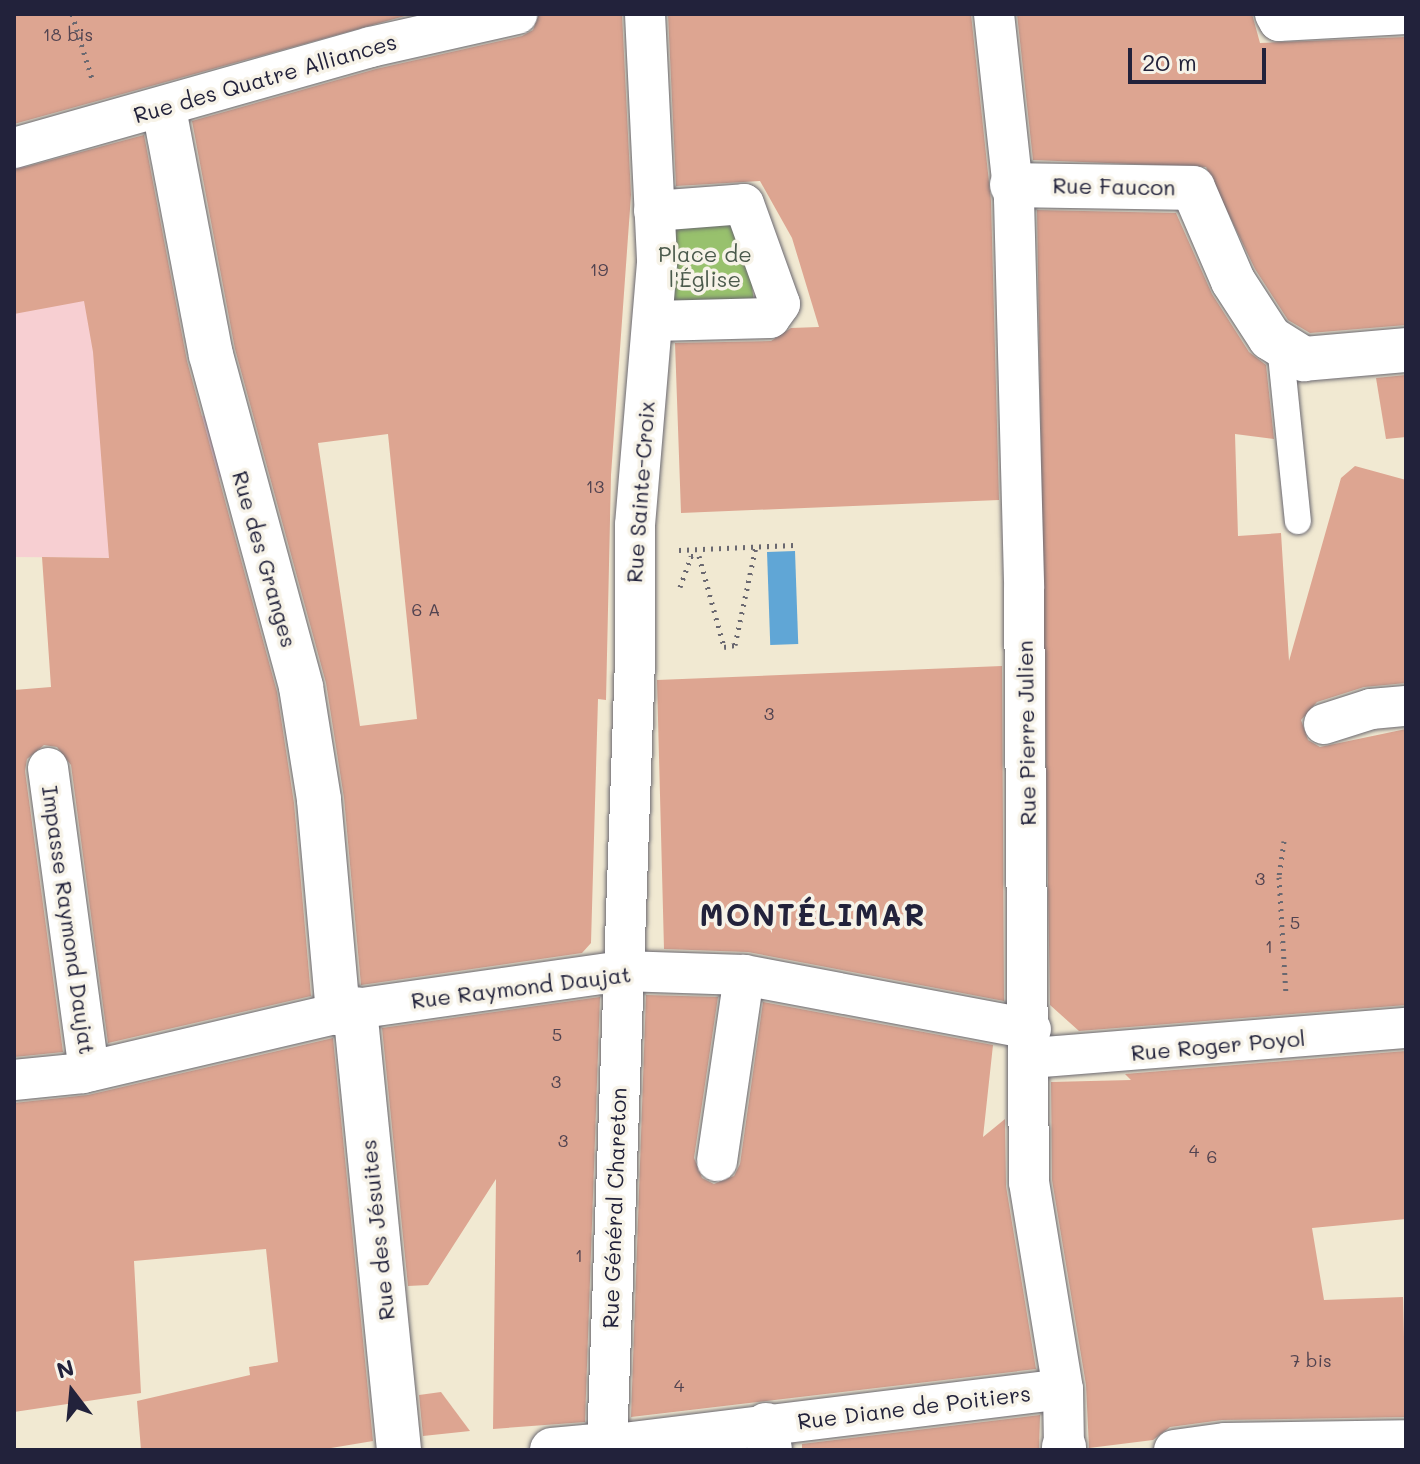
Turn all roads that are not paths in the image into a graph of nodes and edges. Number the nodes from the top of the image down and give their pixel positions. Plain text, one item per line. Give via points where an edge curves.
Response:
1 (517, 14) edge
2 (645, 14) edge
3 (994, 14) edge
4 (1275, 14) edge
5 (1406, 14) edge
6 (164, 109) junction
7 (14, 148) edge
8 (1012, 185) junction
9 (654, 211) junction
10 (654, 321) junction
11 (1280, 345) junction
12 (1406, 350) edge
13 (1298, 521) dead end
14 (1406, 706) edge
15 (1324, 724) dead end
16 (48, 768) dead end
17 (622, 971) junction
18 (744, 975) junction
19 (346, 1011) junction
20 (1406, 1028) edge
21 (1031, 1043) junction
22 (89, 1071) junction
23 (14, 1080) edge
24 (717, 1161) dead end
25 (1063, 1389) junction
26 (768, 1438) edge
27 (1406, 1440) edge
28 (607, 1445) junction
29 (1064, 1448) edge
30 (399, 1450) edge
31 (552, 1450) edge
32 (1174, 1450) edge

1 - 6 street, Rue des Quatre Alliances via 370,47
2 - 9 street, Rue Sainte-Croix
3 - 8 street, Rue Pierre Julien
4 - 5 street via 1279,21
6 - 7 street, Rue des Quatre Alliances
6 - 19 street, Rue des Granges via 211,355 301,687
8 - 11 street, Rue Faucon via 1193,188 1233,281
8 - 21 street, Rue Pierre Julien
9 - 10 street, Rue Sainte-Croix
9 - 10 street via 744,204 780,304 770,318
10 - 17 street, Rue Sainte-Croix via 634,552 635,660
11 - 12 street via 1304,359
11 - 13 lane
14 - 15 street via 1371,709
16 - 22 street, Impasse Raymond Daujat
17 - 18 street, Rue Raymond Daujat
17 - 19 street, Rue Raymond Daujat
17 - 28 street, Rue Général Chareton
18 - 21 street, Rue Raymond Daujat
18 - 24 street
19 - 22 street, Rue Raymond Daujat
19 - 30 street, Rue des Jésuites
20 - 21 street, Rue Roger Poyol via 1289,1039
21 - 25 street, Rue Pierre Julien via 1029,1182
22 - 23 street, Rue Raymond Daujat
25 - 26 street, Rue Diane de Poitiers
25 - 29 street, Rue Pierre Julien
26 - 28 street, Rue Diane de Poitiers
27 - 32 street via 1225,1443
28 - 31 street

